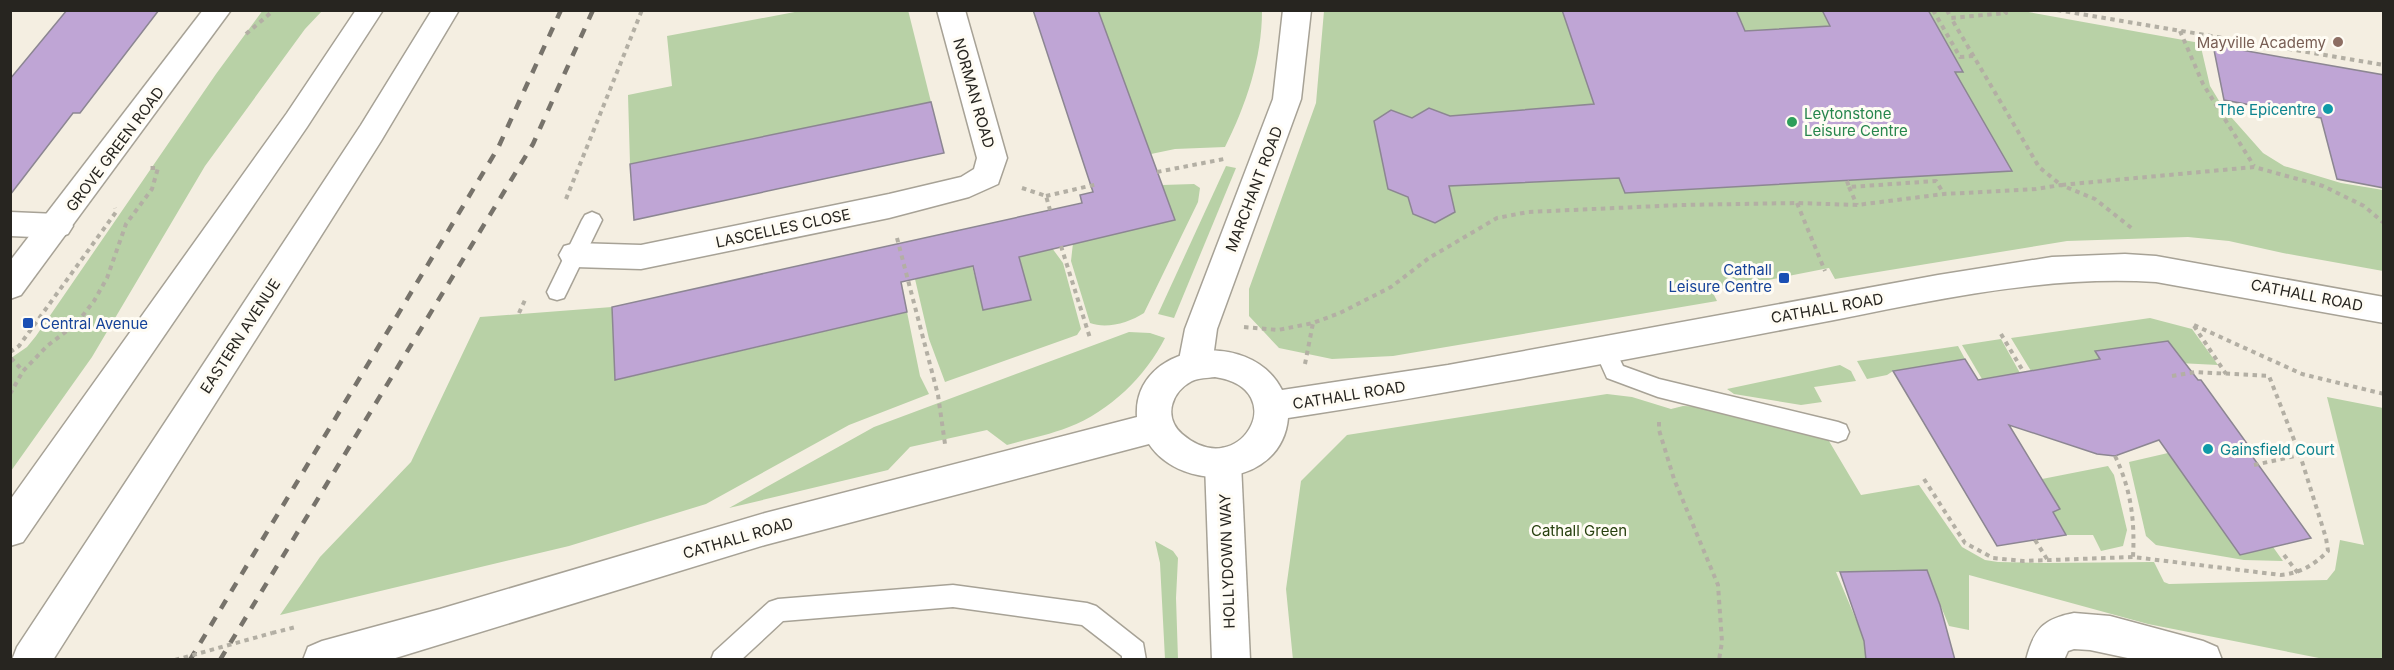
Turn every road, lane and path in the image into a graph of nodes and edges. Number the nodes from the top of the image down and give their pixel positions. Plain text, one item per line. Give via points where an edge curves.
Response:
1 (218, 10) edge
2 (370, 10) edge
3 (446, 10) edge
4 (642, 10) edge
5 (951, 10) edge
6 (1296, 10) edge
7 (1933, 10) edge
8 (1947, 10) edge
9 (2004, 10) edge
10 (2057, 10) edge
11 (1951, 18) junction
12 (2180, 31) junction
13 (1973, 57) junction
14 (2384, 65) edge
15 (2254, 167) junction
16 (148, 168) dead end
17 (1262, 168) junction
18 (1157, 172) dead end
19 (987, 176) joint
20 (1846, 181) dead end
21 (1098, 184) dead end
22 (2061, 185) junction
23 (1849, 187) junction
24 (1944, 194) junction
25 (1046, 196) dead end
26 (1797, 203) junction
27 (1857, 205) junction
28 (889, 206) junction
29 (563, 208) dead end
30 (592, 220) dead end
31 (2384, 223) edge
32 (10, 224) edge
33 (57, 226) junction
34 (2138, 235) dead end
35 (1061, 246) dead end
36 (575, 255) junction
37 (1828, 277) dead end
38 (10, 286) edge
39 (528, 292) dead end
40 (557, 292) dead end
41 (2382, 309) edge
42 (519, 313) dead end
43 (1313, 324) junction
44 (1244, 327) dead end
45 (2001, 334) dead end
46 (1090, 338) dead end
47 (1605, 349) junction
48 (11, 358) edge
49 (1196, 365) junction
50 (1304, 366) dead end
51 (23, 371) junction
52 (2023, 371) dead end
53 (2226, 374) junction
54 (2172, 376) dead end
55 (1658, 388) junction
56 (11, 392) edge
57 (2384, 394) edge
58 (1272, 406) junction
59 (1156, 427) junction
60 (1838, 432) dead end
61 (2300, 455) junction
62 (2115, 456) dead end
63 (1223, 463) junction
64 (2254, 465) dead end
65 (1924, 479) dead end
66 (951, 482) junction
67 (10, 530) edge
68 (2035, 540) dead end
69 (2284, 555) dead end
70 (2133, 557) junction
71 (2047, 559) junction
72 (2298, 573) junction
73 (272, 633) dead end
74 (2048, 651) edge
75 (31, 660) edge
76 (175, 660) edge
77 (322, 660) edge
78 (723, 660) edge
79 (1134, 660) edge
80 (1231, 660) edge
81 (1719, 660) edge
82 (2203, 660) edge

1 - 33 main road, GROVE GREEN ROAD
2 - 67 main road
3 - 75 main road, EASTERN AVENUE
4 - 29 path
5 - 19 main road, NORMAN ROAD via 992,158
6 - 17 main road, MARCHANT ROAD via 1287,99
7 - 13 path via 1960,57
8 - 11 path
9 - 11 path via 2006,13
10 - 12 path
11 - 13 path
12 - 14 path
12 - 15 path via 2204,90 2235,132
13 - 22 path via 2039,167
15 - 22 path
15 - 31 path via 2323,186 2364,206
16 - 51 path via 158,168 152,189 126,224 107,278 94,301 76,324
17 - 18 path via 1225,159
17 - 49 main road, MARCHANT ROAD via 1202,329
19 - 28 main road, LASCELLES CLOSE via 969,186
20 - 23 path
21 - 25 path
22 - 24 path
22 - 34 path via 2095,199
23 - 24 path via 1936,181
23 - 27 path
24 - 27 path
26 - 27 path
26 - 37 path
26 - 43 path via 1539,212 1497,218 1390,286
28 - 36 main road, LASCELLES CLOSE via 641,257
28 - 66 path via 938,395
30 - 36 lane
32 - 33 main road
33 - 38 main road, GROVE GREEN ROAD
35 - 46 path
36 - 40 lane
39 - 42 path
41 - 47 main road, CATHALL ROAD via 2177,272 2125,267 2052,270
43 - 44 path via 1278,330
43 - 50 path
45 - 52 path
47 - 55 lane via 1615,372
47 - 58 main road, CATHALL ROAD via 1448,379
48 - 51 path
49 - 58 main road, CATHALL ROAD via 1235,366 1265,389
49 - 59 main road, CATHALL ROAD via 1175,374 1161,389 1154,407
51 - 56 path
53 - 54 path via 2196,372
53 - 57 path via 2194,325 2302,374
53 - 61 path via 2269,375
55 - 60 lane
55 - 81 path via 1659,430 1671,470 1718,585 1722,642
58 - 63 main road, CATHALL ROAD via 1272,421 1255,449
59 - 63 main road via 1166,443 1182,455 1202,462
59 - 66 main road, CATHALL ROAD
61 - 64 path
61 - 72 path via 2328,551 2312,568
62 - 70 path via 2132,505
63 - 80 main road, HOLLYDOWN WAY
65 - 71 path via 1965,543 1980,553 2009,560
66 - 77 main road, CATHALL ROAD via 765,529
68 - 71 path
69 - 72 path
70 - 71 path
70 - 72 path via 2281,575
73 - 76 path, bridge
74 - 82 main road via 2063,633 2089,630
78 - 79 lane via 778,610 953,596 1087,614 1134,651

